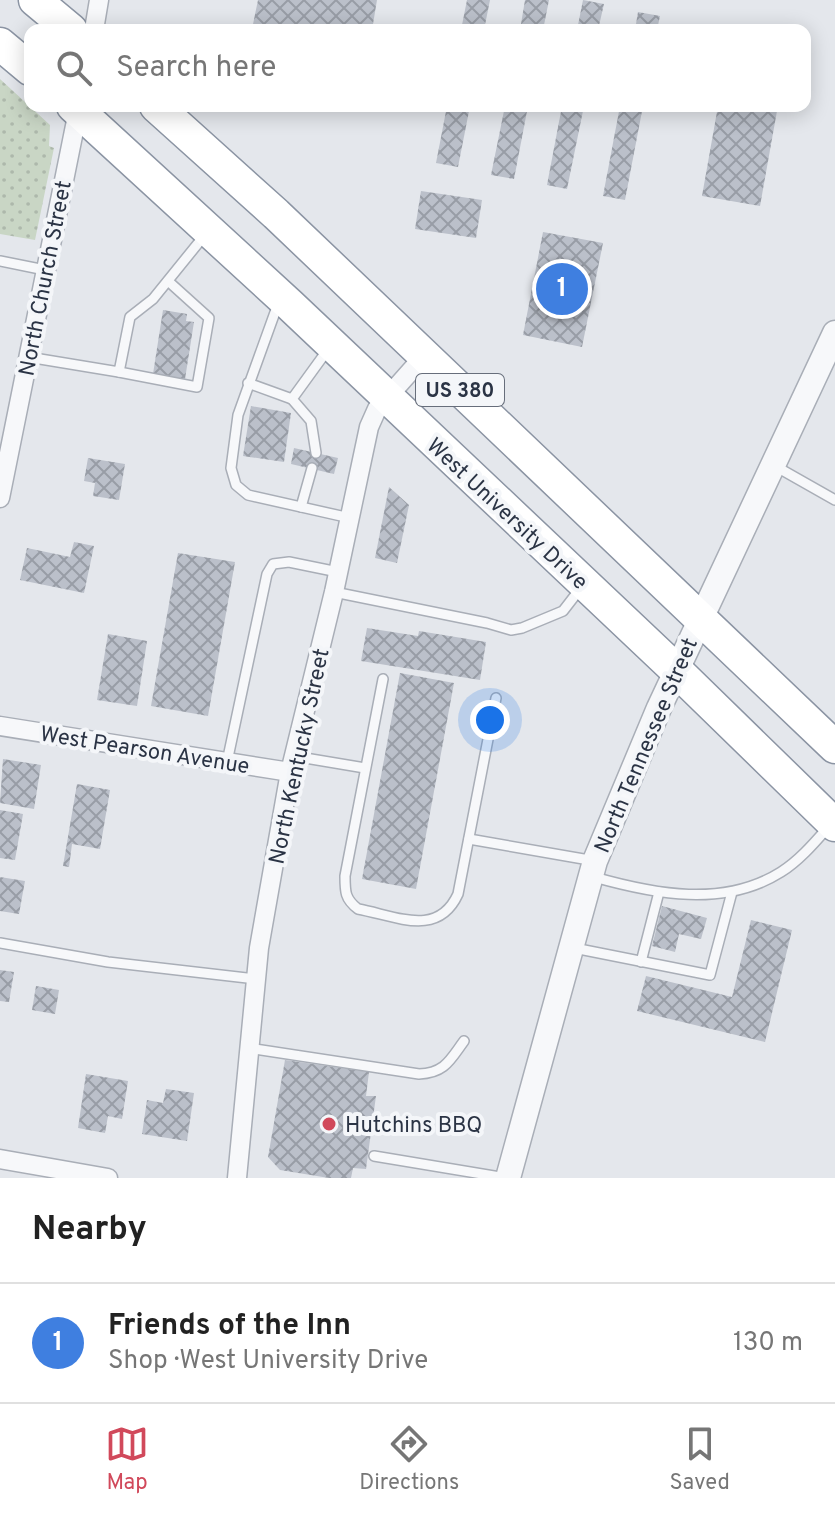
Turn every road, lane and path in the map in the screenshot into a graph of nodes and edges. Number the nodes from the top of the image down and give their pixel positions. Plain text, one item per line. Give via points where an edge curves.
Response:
1 (35, 0) edge
2 (99, 0) edge
3 (64, 24) edge
4 (95, 24) edge
5 (0, 44) edge
6 (24, 64) edge
7 (76, 112) edge
8 (82, 112) edge
9 (163, 112) edge
10 (209, 230) junction
11 (0, 261) edge
12 (45, 270) junction
13 (168, 281) junction
14 (281, 297) junction
15 (835, 333) edge
16 (331, 345) junction
17 (424, 356) junction
18 (28, 357) junction
19 (119, 372) junction
20 (248, 383) junction
21 (386, 398) junction
22 (292, 399) junction
23 (316, 453) dead end
24 (772, 464) junction
25 (312, 468) dead end
26 (0, 498) edge
27 (835, 500) edge
28 (301, 507) junction
29 (350, 518) junction
30 (338, 572) junction
31 (584, 585) junction
32 (334, 592) junction
33 (701, 616) junction
34 (676, 670) junction
35 (383, 679) dead end
36 (496, 698) dead end
37 (0, 726) edge
38 (835, 747) edge
39 (227, 762) junction
40 (292, 764) junction
41 (365, 768) junction
42 (834, 824) edge
43 (469, 839) junction
44 (593, 868) junction
45 (659, 892) junction
46 (732, 892) junction
47 (0, 943) edge
48 (571, 948) junction
49 (641, 962) junction
50 (256, 979) junction
51 (464, 1041) dead end
52 (248, 1048) junction
53 (374, 1156) dead end
54 (0, 1159) edge
55 (108, 1178) edge
56 (237, 1178) edge
57 (507, 1178) edge

1 - 3 highway
2 - 4 street
5 - 6 highway
7 - 12 street, North Church Street
8 - 10 highway, West University Drive / US 380
9 - 17 highway, US 380
10 - 13 lane
10 - 14 highway, West University Drive / US 380
11 - 12 lane
12 - 18 street, North Church Street
13 - 19 lane via 130,317
13 - 19 lane via 209,318 197,387
14 - 16 highway, West University Drive / US 380
14 - 20 lane
15 - 24 street, North Tennessee Street
16 - 21 highway, West University Drive / US 380
16 - 22 lane
17 - 21 street, North Kentucky Street
17 - 33 highway, US 380
18 - 19 lane
18 - 26 street, North Church Street
20 - 22 lane
20 - 28 lane via 231,468 236,485 248,495
21 - 29 street, North Kentucky Street via 369,427
21 - 31 highway, West University Drive / US 380
22 - 23 lane via 311,421
24 - 27 lane
24 - 33 street, North Tennessee Street
25 - 28 lane
28 - 29 lane
29 - 30 street, North Kentucky Street
30 - 32 street, North Kentucky Street
30 - 39 lane via 289,562 273,564 267,574
31 - 32 lane via 563,611 511,630
31 - 34 highway, West University Drive / US 380
32 - 40 street, North Kentucky Street
33 - 34 street, North Tennessee Street
33 - 38 highway, US 380
34 - 42 highway, West University Drive / US 380
34 - 44 street, North Tennessee Street
35 - 41 lane
36 - 43 lane
37 - 39 street, West Pearson Avenue
39 - 40 street, West Pearson Avenue
40 - 41 lane
40 - 50 street, North Kentucky Street
41 - 43 lane via 345,876 345,893 358,909 426,922 441,918 458,894
42 - 46 lane via 780,873
43 - 44 lane
44 - 45 lane
44 - 48 street, North Tennessee Street
45 - 46 lane
45 - 49 lane
46 - 49 lane via 710,975
47 - 50 lane
48 - 49 lane
48 - 57 street, North Tennessee Street
50 - 52 street, North Kentucky Street
51 - 52 lane via 441,1070 419,1074
52 - 56 street, North Kentucky Street
53 - 57 lane
54 - 55 street

